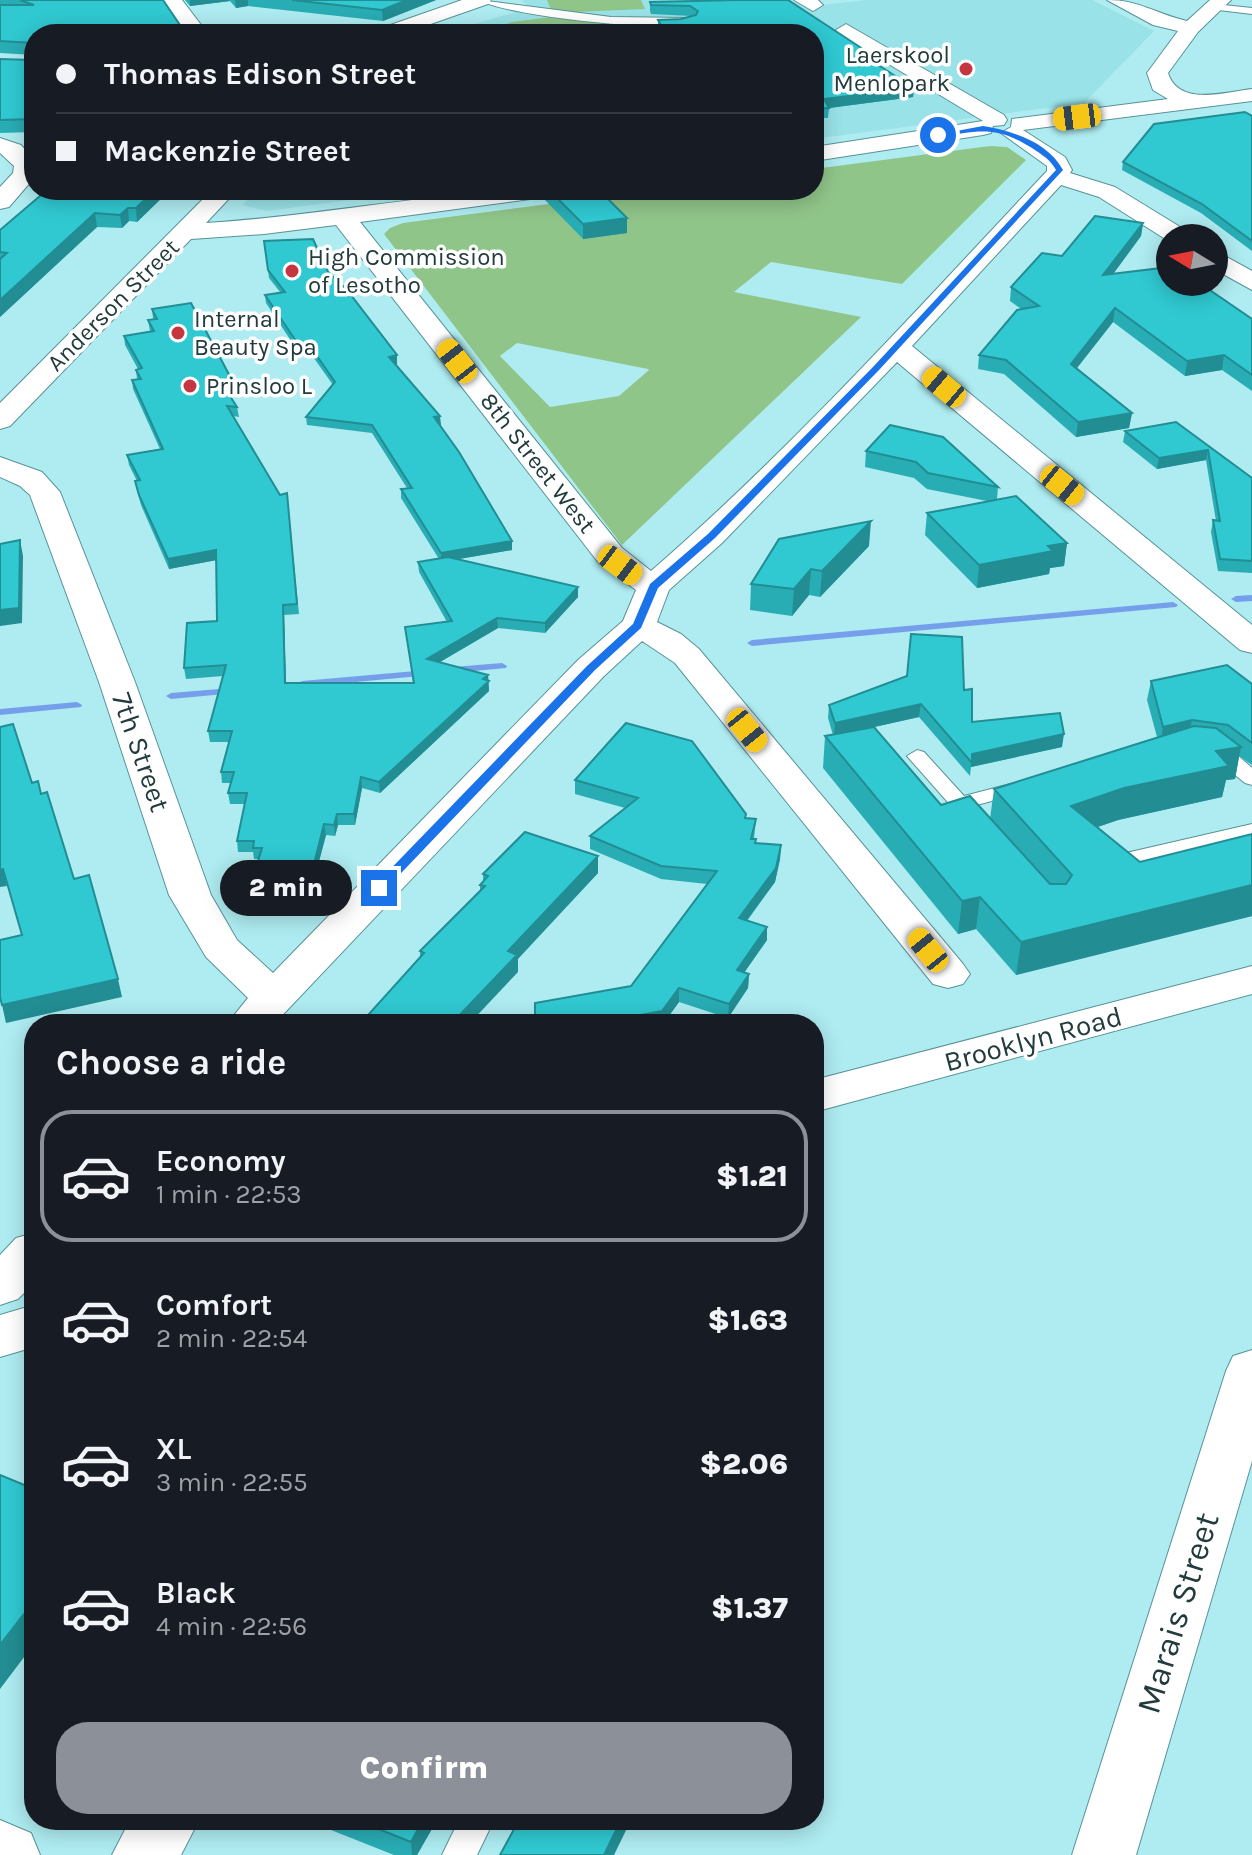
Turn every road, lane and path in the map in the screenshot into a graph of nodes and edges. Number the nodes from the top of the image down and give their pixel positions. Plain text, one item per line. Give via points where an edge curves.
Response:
1 (172, 0) edge
2 (482, 0) edge
3 (1117, 0) edge
4 (1218, 3) edge
5 (1252, 11) edge
6 (690, 21) edge
7 (190, 24) edge
8 (412, 24) edge
9 (1191, 28) junction
10 (846, 30) dead end
11 (1252, 95) edge
12 (1189, 103) junction
13 (1003, 126) junction
14 (824, 153) edge
15 (24, 175) edge
16 (1056, 176) junction
17 (216, 200) edge
18 (470, 200) edge
19 (0, 202) edge
20 (343, 217) junction
21 (1158, 224) edge
22 (188, 232) junction
23 (1228, 267) edge
24 (1252, 282) edge
25 (896, 347) junction
26 (0, 420) edge
27 (0, 466) edge
28 (0, 484) edge
29 (40, 486) junction
30 (654, 586) junction
31 (638, 626) junction
32 (1252, 643) edge
33 (1196, 748) edge
34 (917, 756) dead end
35 (1252, 779) edge
36 (1045, 781) edge
37 (959, 803) junction
38 (979, 827) edge
39 (1252, 830) edge
40 (1120, 860) edge
41 (948, 974) dead end
42 (1252, 980) edge
43 (261, 1011) edge
44 (824, 1093) edge
45 (24, 1261) edge
46 (0, 1286) edge
47 (24, 1298) edge
48 (0, 1304) edge
49 (24, 1329) edge
50 (0, 1336) edge
51 (1252, 1371) edge
52 (160, 1830) edge
53 (472, 1830) edge
54 (0, 1851) edge
55 (8, 1855) edge
56 (144, 1855) edge
57 (459, 1855) edge
58 (1104, 1855) edge

1 - 7 street
2 - 6 lane via 548,15
2 - 8 street
3 - 9 street via 1160,21
4 - 5 lane
4 - 9 street
9 - 12 street via 1156,76
10 - 13 street
11 - 12 street
12 - 13 street
13 - 14 street
13 - 16 street via 1057,162
15 - 19 street
16 - 21 street via 1107,192
16 - 25 street
17 - 22 street, Anderson Street
18 - 20 street
20 - 22 street
20 - 30 street, 8th Street West via 610,555
22 - 26 street, Anderson Street via 144,269
23 - 24 street
25 - 30 street via 711,536
25 - 32 street
27 - 29 street
28 - 29 street
29 - 43 street, 7th Street via 117,682 190,895
30 - 31 street
31 - 41 street via 687,656
31 - 43 street via 591,668
33 - 35 lane via 1227,756
34 - 37 lane
36 - 37 lane
37 - 38 lane
39 - 40 lane
42 - 44 main road, Brooklyn Road
45 - 46 street
47 - 48 main road
49 - 50 main road
51 - 58 street, Marais Street
52 - 56 street
53 - 57 lane
54 - 55 street

